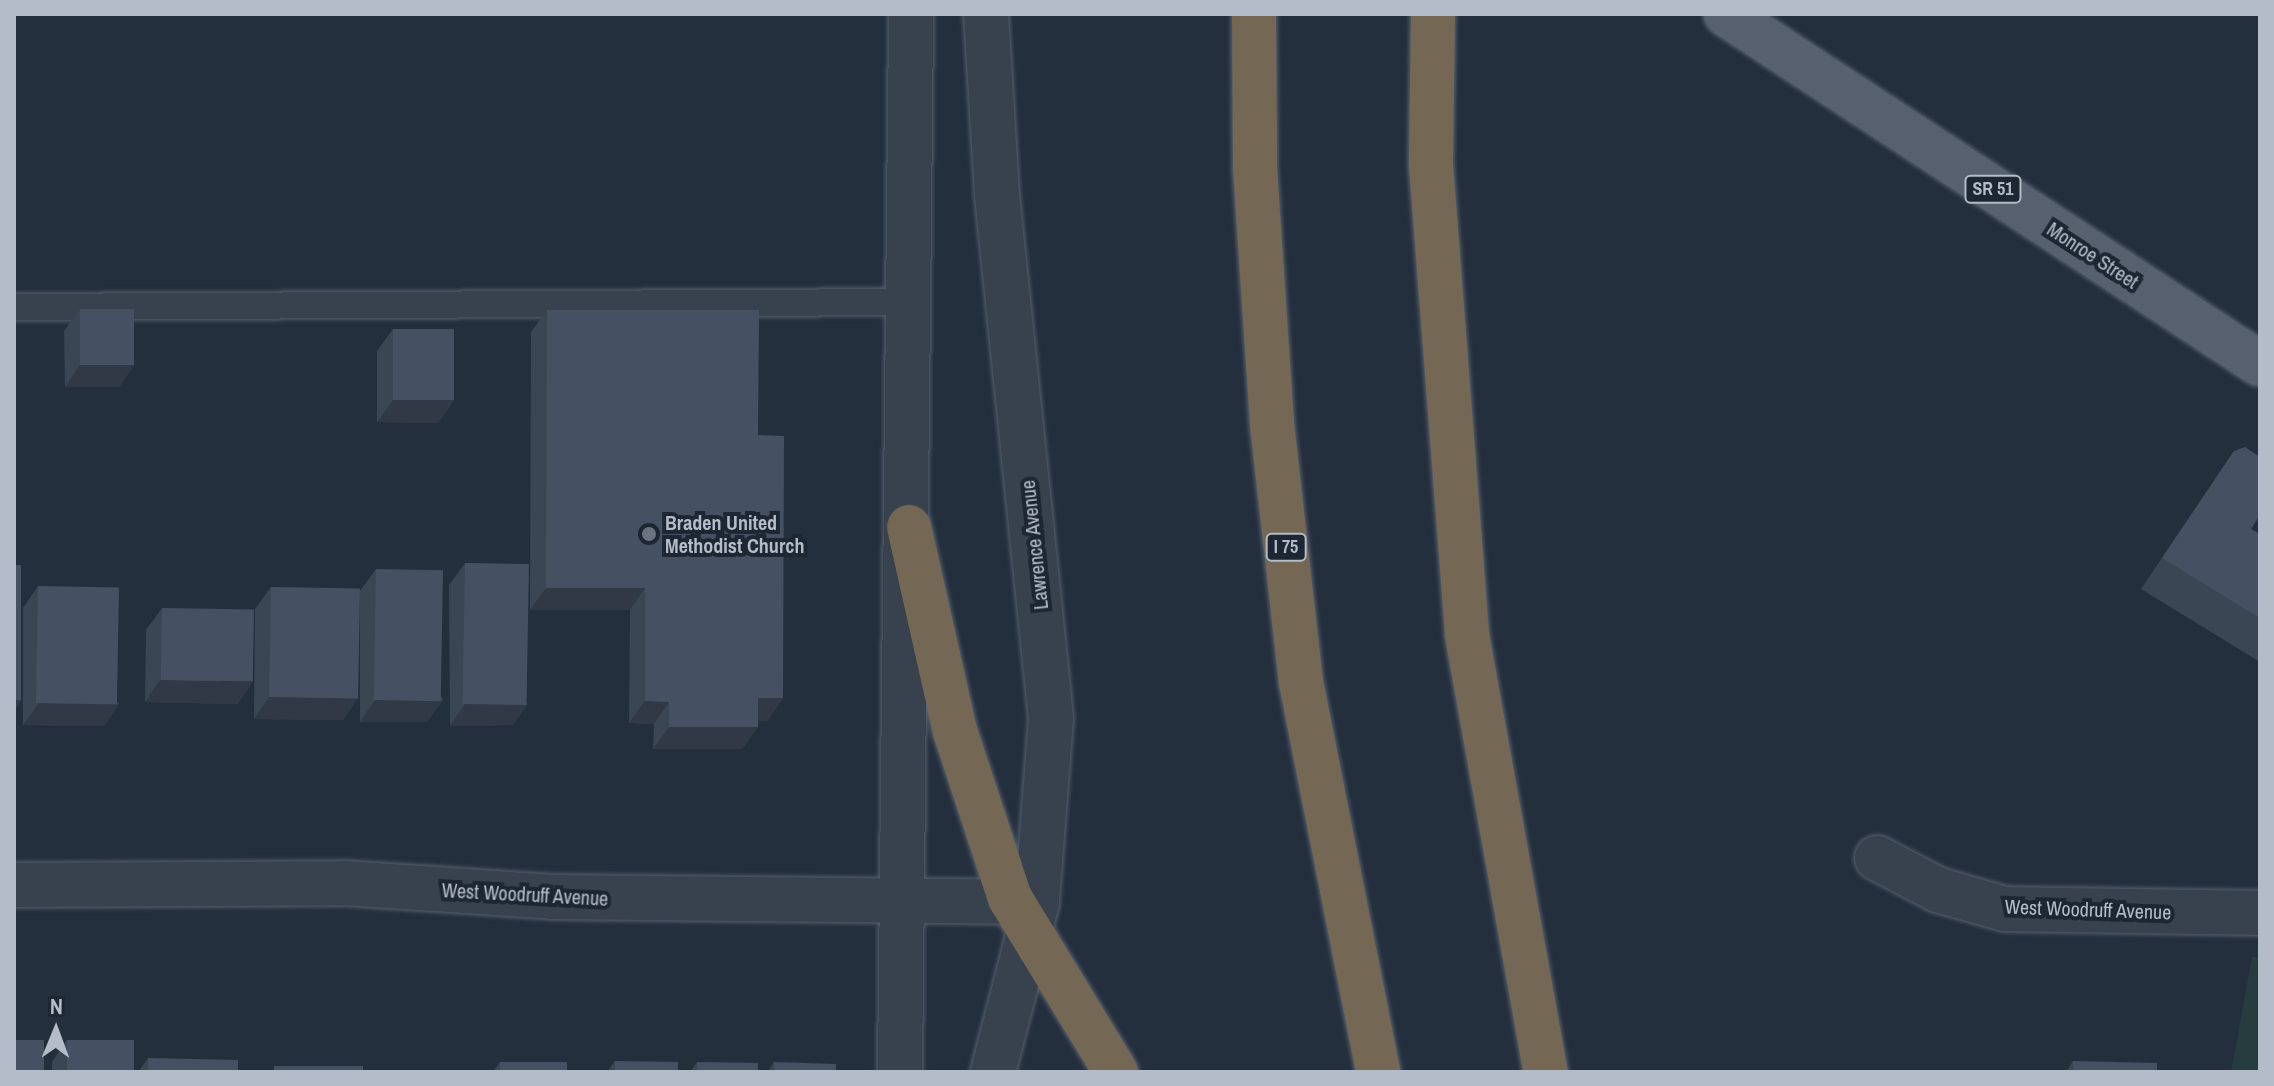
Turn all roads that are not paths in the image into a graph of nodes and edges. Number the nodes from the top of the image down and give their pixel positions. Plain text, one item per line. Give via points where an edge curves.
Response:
1 (911, 14) edge
2 (986, 14) edge
3 (1254, 14) edge
4 (1433, 14) edge
5 (1726, 14) edge
6 (910, 302) junction
7 (14, 307) edge
8 (2260, 364) edge
9 (909, 527) junction
10 (1877, 858) dead end
11 (14, 885) edge
12 (905, 901) junction
13 (1027, 912) junction
14 (2260, 913) edge
15 (900, 1072) edge
16 (993, 1072) edge
17 (1116, 1072) edge
18 (1378, 1072) edge
19 (1546, 1072) edge

1 - 6 street
2 - 13 street, Lawrence Avenue via 997,195 1051,718
3 - 18 highway, I 75 via 1255,168 1272,424 1299,667
4 - 19 highway via 1431,165 1467,635
5 - 8 main road, Monroe Street / SR 51
6 - 7 lane
6 - 9 street
9 - 12 street
9 - 13 highway via 955,731
10 - 14 street, West Woodruff Avenue via 1938,890 2005,909
11 - 12 street, West Woodruff Avenue via 344,883 554,897
12 - 13 street, West Woodruff Avenue
12 - 15 street
13 - 16 street, Lawrence Avenue
13 - 17 highway

